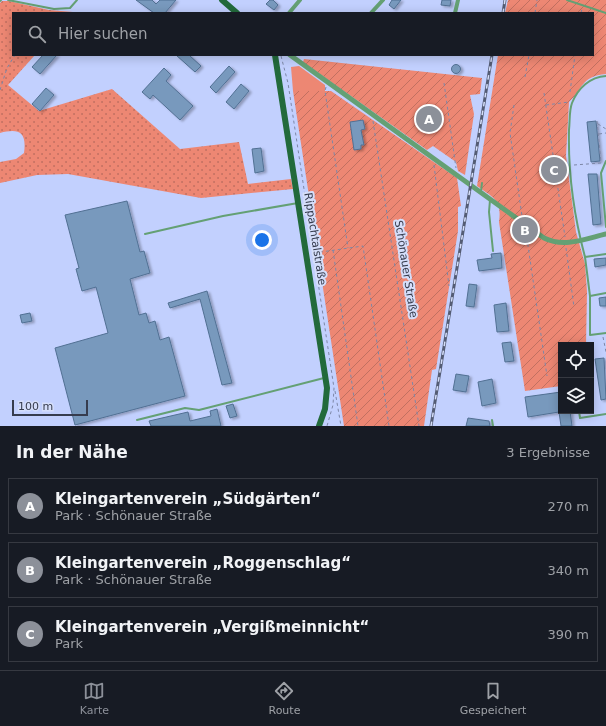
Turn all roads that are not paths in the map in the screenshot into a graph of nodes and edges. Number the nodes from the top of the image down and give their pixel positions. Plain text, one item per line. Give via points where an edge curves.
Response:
1 (8, 0) edge
2 (77, 0) edge
3 (300, 0) edge
4 (383, 0) edge
5 (458, 0) edge
6 (567, 0) edge
7 (226, 1) edge
8 (236, 12) edge
9 (291, 12) edge
10 (372, 12) edge
11 (455, 12) edge
12 (606, 13) edge
13 (276, 56) edge
14 (291, 56) edge
15 (606, 76) edge
16 (606, 161) edge
17 (482, 183) dead end
18 (481, 193) junction
19 (490, 199) junction
20 (299, 203) junction
21 (606, 227) edge
22 (145, 234) dead end
23 (606, 234) edge
24 (581, 240) junction
25 (493, 251) dead end
26 (606, 254) edge
27 (585, 257) junction
28 (606, 293) edge
29 (590, 296) junction
30 (606, 333) edge
31 (326, 377) junction
32 (579, 414) edge
33 (606, 414) edge
34 (137, 420) dead end
35 (492, 420) dead end
36 (319, 426) edge
37 (493, 426) edge

1 - 2 lane via 54,9 70,8
3 - 9 street
4 - 10 street
5 - 11 street
6 - 12 lane
7 - 8 main road
13 - 20 main road, Rippachtalstraße
14 - 18 street
15 - 24 lane via 587,83 572,103 569,128 570,165
16 - 21 lane via 601,174
17 - 18 lane
18 - 19 street
19 - 24 street via 553,242
19 - 25 lane
20 - 22 lane via 223,216
20 - 31 main road, Rippachtalstraße
23 - 24 street
24 - 27 lane
26 - 27 lane
27 - 29 lane
28 - 29 lane
29 - 30 lane via 590,335
31 - 34 lane via 199,410 185,408
31 - 36 main road, Rippachtalstraße via 327,399
32 - 33 lane via 580,418
35 - 37 lane

